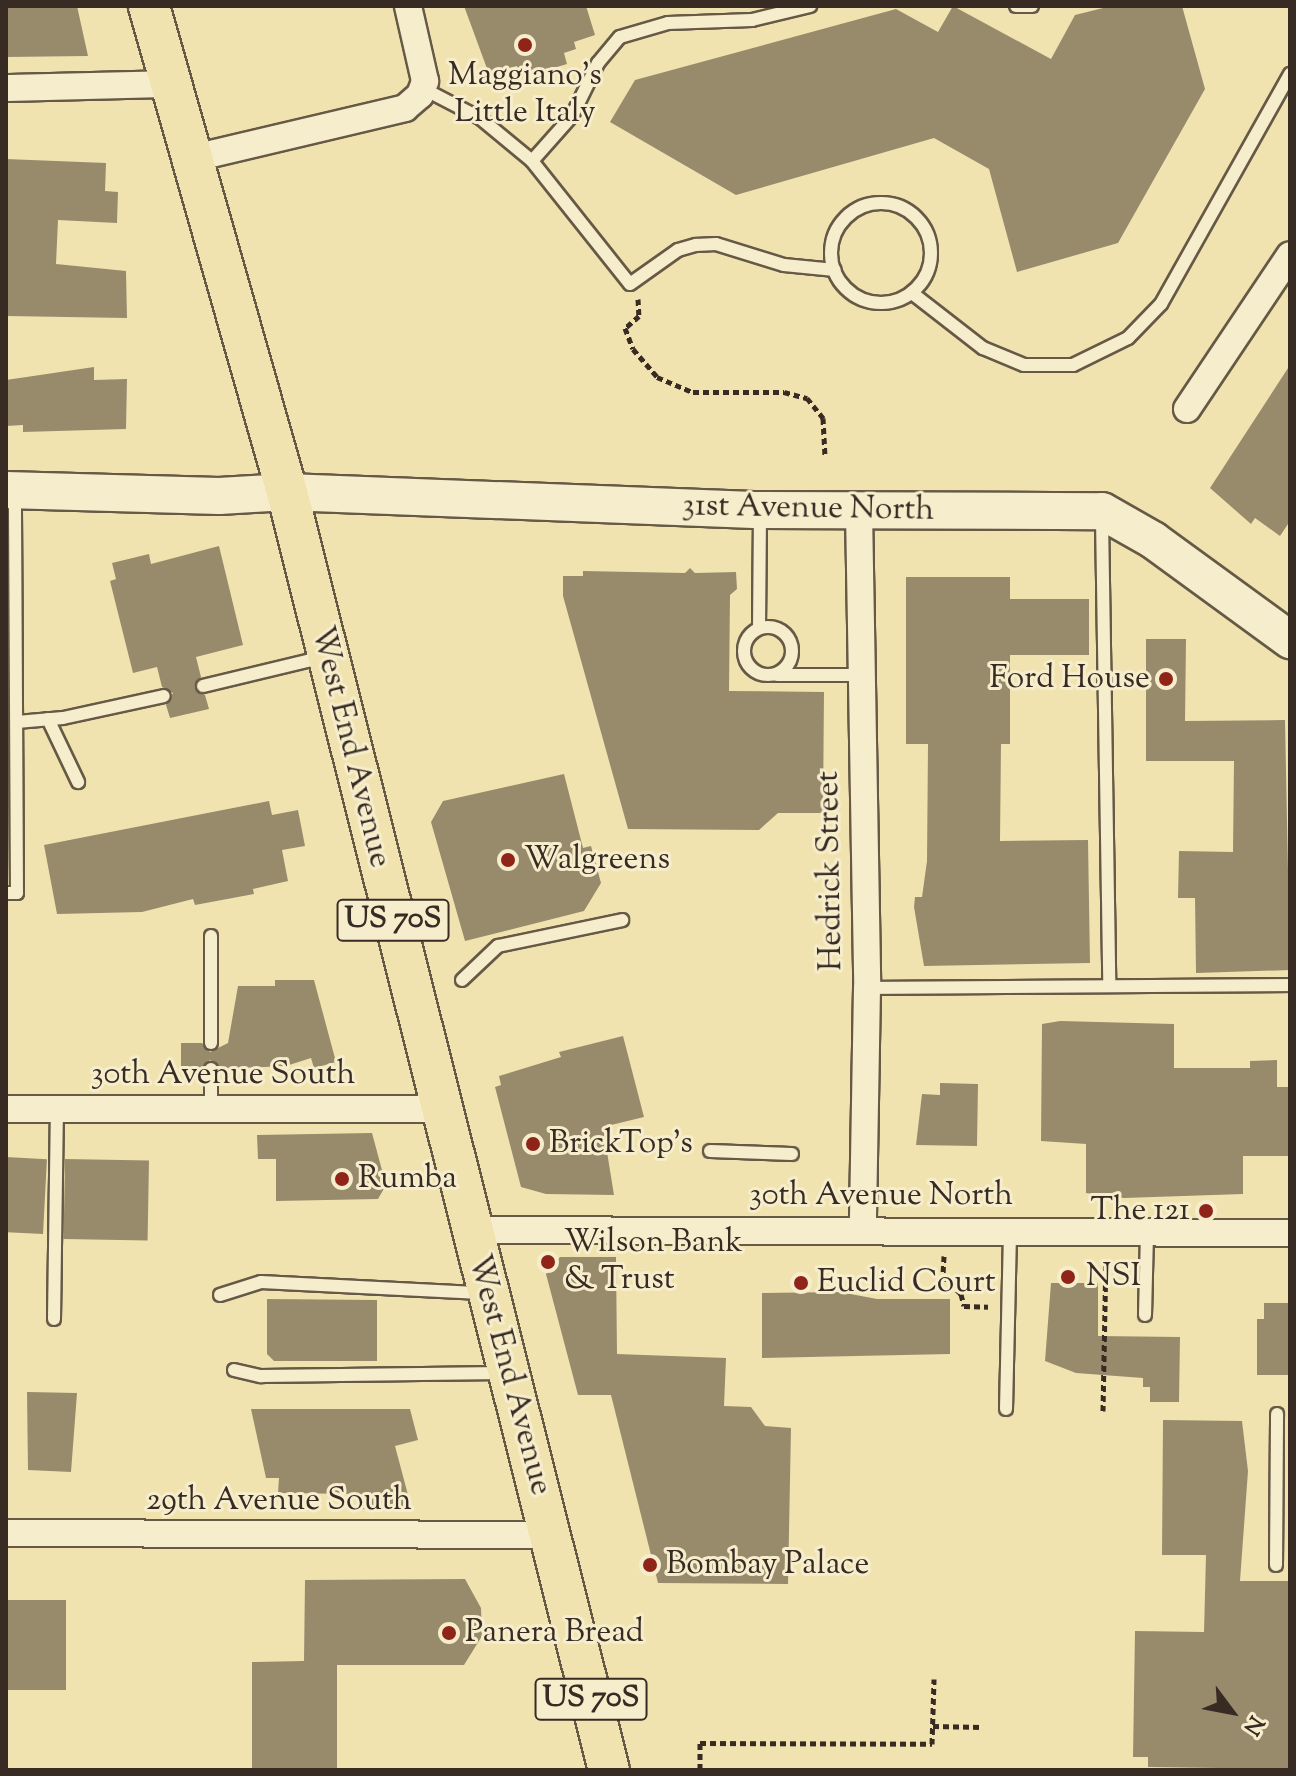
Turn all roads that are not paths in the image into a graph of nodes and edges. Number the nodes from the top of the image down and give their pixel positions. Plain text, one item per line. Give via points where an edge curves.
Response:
1 (149, 6) edge
2 (408, 6) edge
3 (810, 6) edge
4 (1016, 6) edge
5 (1032, 6) edge
6 (1290, 74) edge
7 (172, 84) junction
8 (6, 88) edge
9 (424, 89) junction
10 (194, 158) junction
11 (532, 161) junction
12 (1290, 255) edge
13 (835, 270) junction
14 (912, 293) junction
15 (1187, 409) dead end
16 (11, 490) edge
17 (287, 492) junction
18 (760, 510) junction
19 (859, 511) junction
20 (1102, 511) junction
21 (759, 628) junction
22 (1290, 640) edge
23 (327, 656) junction
24 (765, 675) junction
25 (861, 675) junction
26 (203, 686) dead end
27 (164, 696) dead end
28 (48, 719) junction
29 (17, 722) junction
30 (78, 782) dead end
31 (6, 893) edge
32 (622, 920) dead end
33 (211, 936) dead end
34 (462, 980) dead end
35 (1109, 984) junction
36 (1290, 985) edge
37 (867, 988) junction
38 (211, 1043) dead end
39 (211, 1069) dead end
40 (211, 1108) junction
41 (6, 1109) edge
42 (57, 1109) junction
43 (440, 1109) junction
44 (710, 1151) dead end
45 (792, 1154) dead end
46 (863, 1229) junction
47 (471, 1230) junction
48 (1010, 1231) junction
49 (1147, 1231) junction
50 (1290, 1233) edge
51 (488, 1293) junction
52 (220, 1295) dead end
53 (1145, 1315) dead end
54 (54, 1319) dead end
55 (234, 1370) dead end
56 (510, 1372) junction
57 (1006, 1409) dead end
58 (1277, 1414) dead end
59 (6, 1533) edge
60 (551, 1535) junction
61 (1276, 1565) dead end
62 (609, 1770) edge

1 - 7 main road, West End Avenue / US 70S
2 - 9 street via 424,60
3 - 11 lane via 752,20 668,23 620,37 598,63 572,116
4 - 5 lane
6 - 14 lane via 1161,304 1128,338 1073,365 1024,365 983,348
7 - 8 street
7 - 10 main road, West End Avenue / US 70S
9 - 10 street via 405,108 384,117
9 - 11 lane via 480,118
10 - 17 main road, West End Avenue / US 70S
11 - 13 lane via 630,284 678,250 696,245 716,244 784,265
12 - 15 street
13 - 14 lane via 849,292 864,300 897,301
13 - 14 lane via 832,247 845,219 866,207 890,204 917,219 931,248 927,273
16 - 17 main road, 31st Avenue North via 219,496
16 - 29 lane
17 - 18 main road, 31st Avenue North
17 - 23 main road, West End Avenue / US 70S
18 - 19 main road, 31st Avenue North
18 - 21 lane
19 - 20 main road, 31st Avenue North
19 - 25 street, Hedrick Street
20 - 22 main road, 31st Avenue North via 1153,540
20 - 35 lane
21 - 24 lane via 747,639 745,657 751,669
21 - 24 lane via 780,630 792,646 786,668
23 - 26 lane
23 - 43 main road, West End Avenue / US 70S
24 - 25 lane
25 - 37 street, Hedrick Street
27 - 28 lane
28 - 29 lane
28 - 30 lane
29 - 31 lane via 17,893
32 - 34 lane via 498,946
33 - 38 lane
35 - 36 lane
35 - 37 lane
37 - 46 street, Hedrick Street
39 - 40 lane
40 - 42 street, 30th Avenue South
40 - 43 street, 30th Avenue South
41 - 42 street, 30th Avenue South
42 - 54 lane
43 - 47 main road, West End Avenue / US 70S
44 - 45 lane
46 - 47 street, 30th Avenue North
46 - 48 street, 30th Avenue North
47 - 51 main road, West End Avenue / US 70S
48 - 49 street, 30th Avenue North
48 - 57 lane
49 - 50 street, 30th Avenue North
49 - 53 lane
51 - 52 lane via 261,1282
51 - 56 main road, West End Avenue / US 70S
55 - 56 lane via 261,1376
56 - 60 main road, West End Avenue / US 70S
58 - 61 lane
59 - 60 street, 29th Avenue South
60 - 62 main road, West End Avenue / US 70S

